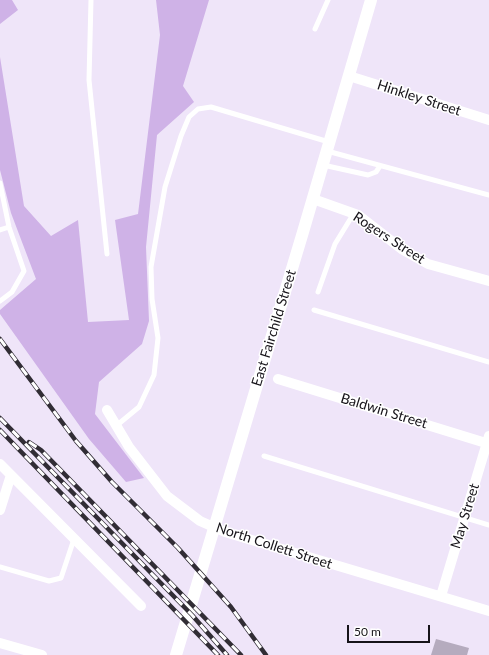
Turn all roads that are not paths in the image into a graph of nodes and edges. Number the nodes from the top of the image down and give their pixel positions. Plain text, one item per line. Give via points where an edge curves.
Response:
1 (91, 0) edge
2 (328, 0) edge
3 (370, 0) edge
4 (316, 29) dead end
5 (349, 76) junction
6 (489, 120) edge
7 (328, 146) junction
8 (322, 165) junction
9 (380, 166) junction
10 (0, 183) edge
11 (489, 194) edge
12 (313, 199) junction
13 (354, 213) junction
14 (9, 227) junction
15 (0, 230) edge
16 (107, 254) dead end
17 (489, 281) edge
18 (318, 292) dead end
19 (0, 301) edge
20 (314, 310) dead end
21 (489, 362) edge
22 (278, 379) dead end
23 (107, 410) dead end
24 (116, 426) junction
25 (488, 441) edge
26 (264, 456) dead end
27 (0, 464) edge
28 (11, 475) junction
29 (0, 510) edge
30 (465, 517) junction
31 (489, 525) edge
32 (74, 538) junction
33 (0, 567) edge
34 (441, 596) junction
35 (141, 606) dead end
36 (489, 611) edge
37 (0, 643) edge
38 (42, 655) edge
39 (176, 655) edge

1 - 16 lane via 89,80
2 - 4 lane
3 - 5 street, East Fairchild Street
5 - 6 street, Hinkley Street
5 - 7 street, East Fairchild Street
7 - 8 street, East Fairchild Street
7 - 9 lane
7 - 24 lane via 211,107 198,109 189,117 165,187 151,267 152,299 158,338 154,375 139,407
8 - 9 lane via 368,175 376,172
8 - 12 street, East Fairchild Street
9 - 11 lane
10 - 14 lane
12 - 13 street, Rogers Street
12 - 39 street, East Fairchild Street
13 - 17 street, Rogers Street via 403,250 428,264
13 - 18 lane via 335,244
14 - 15 lane
14 - 19 lane via 24,271 12,292
20 - 21 lane
22 - 25 street, Baldwin Street
23 - 24 street, North Collett Street
24 - 34 street, North Collett Street via 167,496 200,521 225,532
25 - 30 street, May Street
26 - 30 lane
27 - 28 street
28 - 29 street
28 - 32 street
30 - 31 lane
30 - 34 street, May Street
32 - 33 lane via 61,578 49,581
32 - 35 street
34 - 36 street, North Collett Street
37 - 38 street

